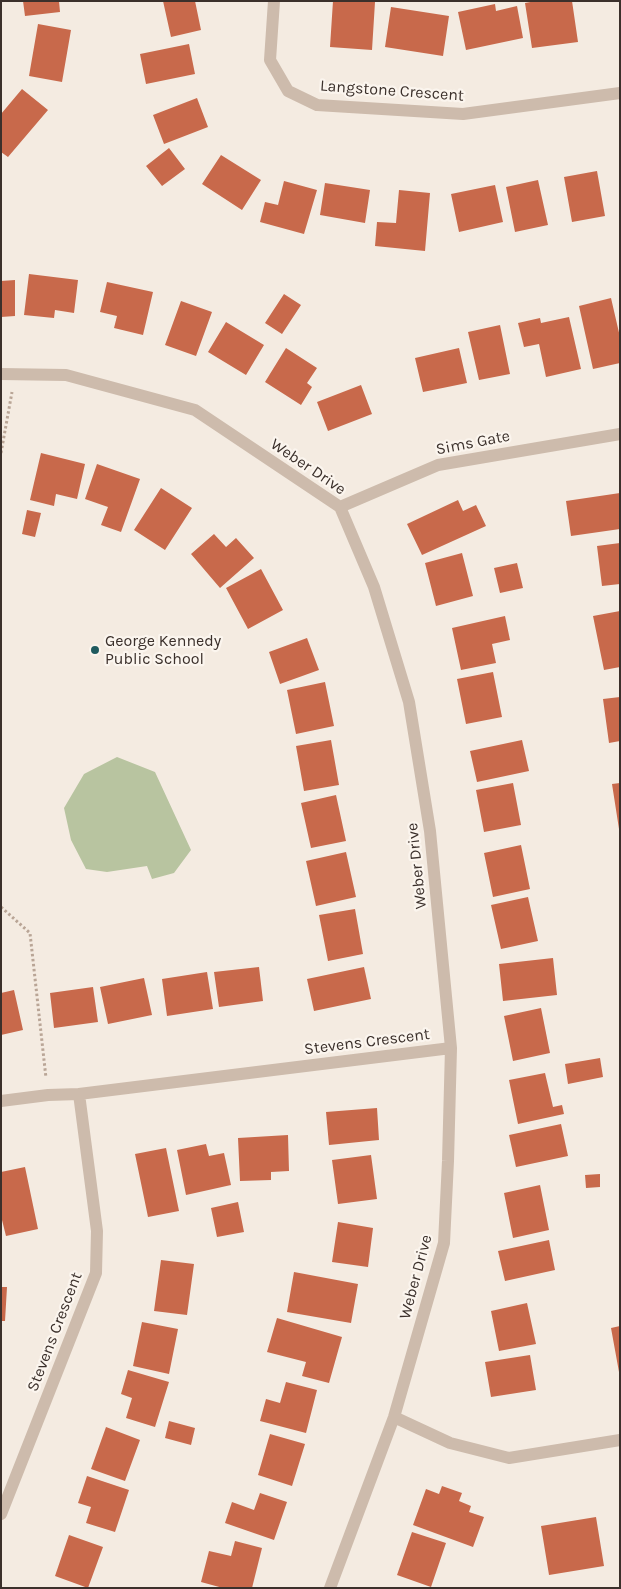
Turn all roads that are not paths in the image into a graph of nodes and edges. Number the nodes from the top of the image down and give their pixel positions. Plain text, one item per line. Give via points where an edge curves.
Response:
1 (274, 1) edge
2 (620, 93) edge
3 (1, 374) edge
4 (620, 434) edge
5 (340, 507) junction
6 (451, 1048) junction
7 (79, 1094) junction
8 (1, 1101) edge
9 (394, 1417) junction
10 (620, 1440) edge
11 (1, 1514) edge
12 (330, 1588) edge

1 - 2 street, Langstone Crescent via 270,60 288,92 317,105 463,114
3 - 5 street, Weber Drive via 66,375 195,410
4 - 5 street, Sims Gate via 438,465
5 - 6 street, Weber Drive via 374,587 409,702 430,831
6 - 7 street, Stevens Crescent
6 - 9 street, Weber Drive via 444,1243
7 - 8 street, Stevens Crescent
7 - 11 street, Stevens Crescent via 97,1231 96,1273
9 - 10 street via 450,1443 510,1458
9 - 12 street, Weber Drive

